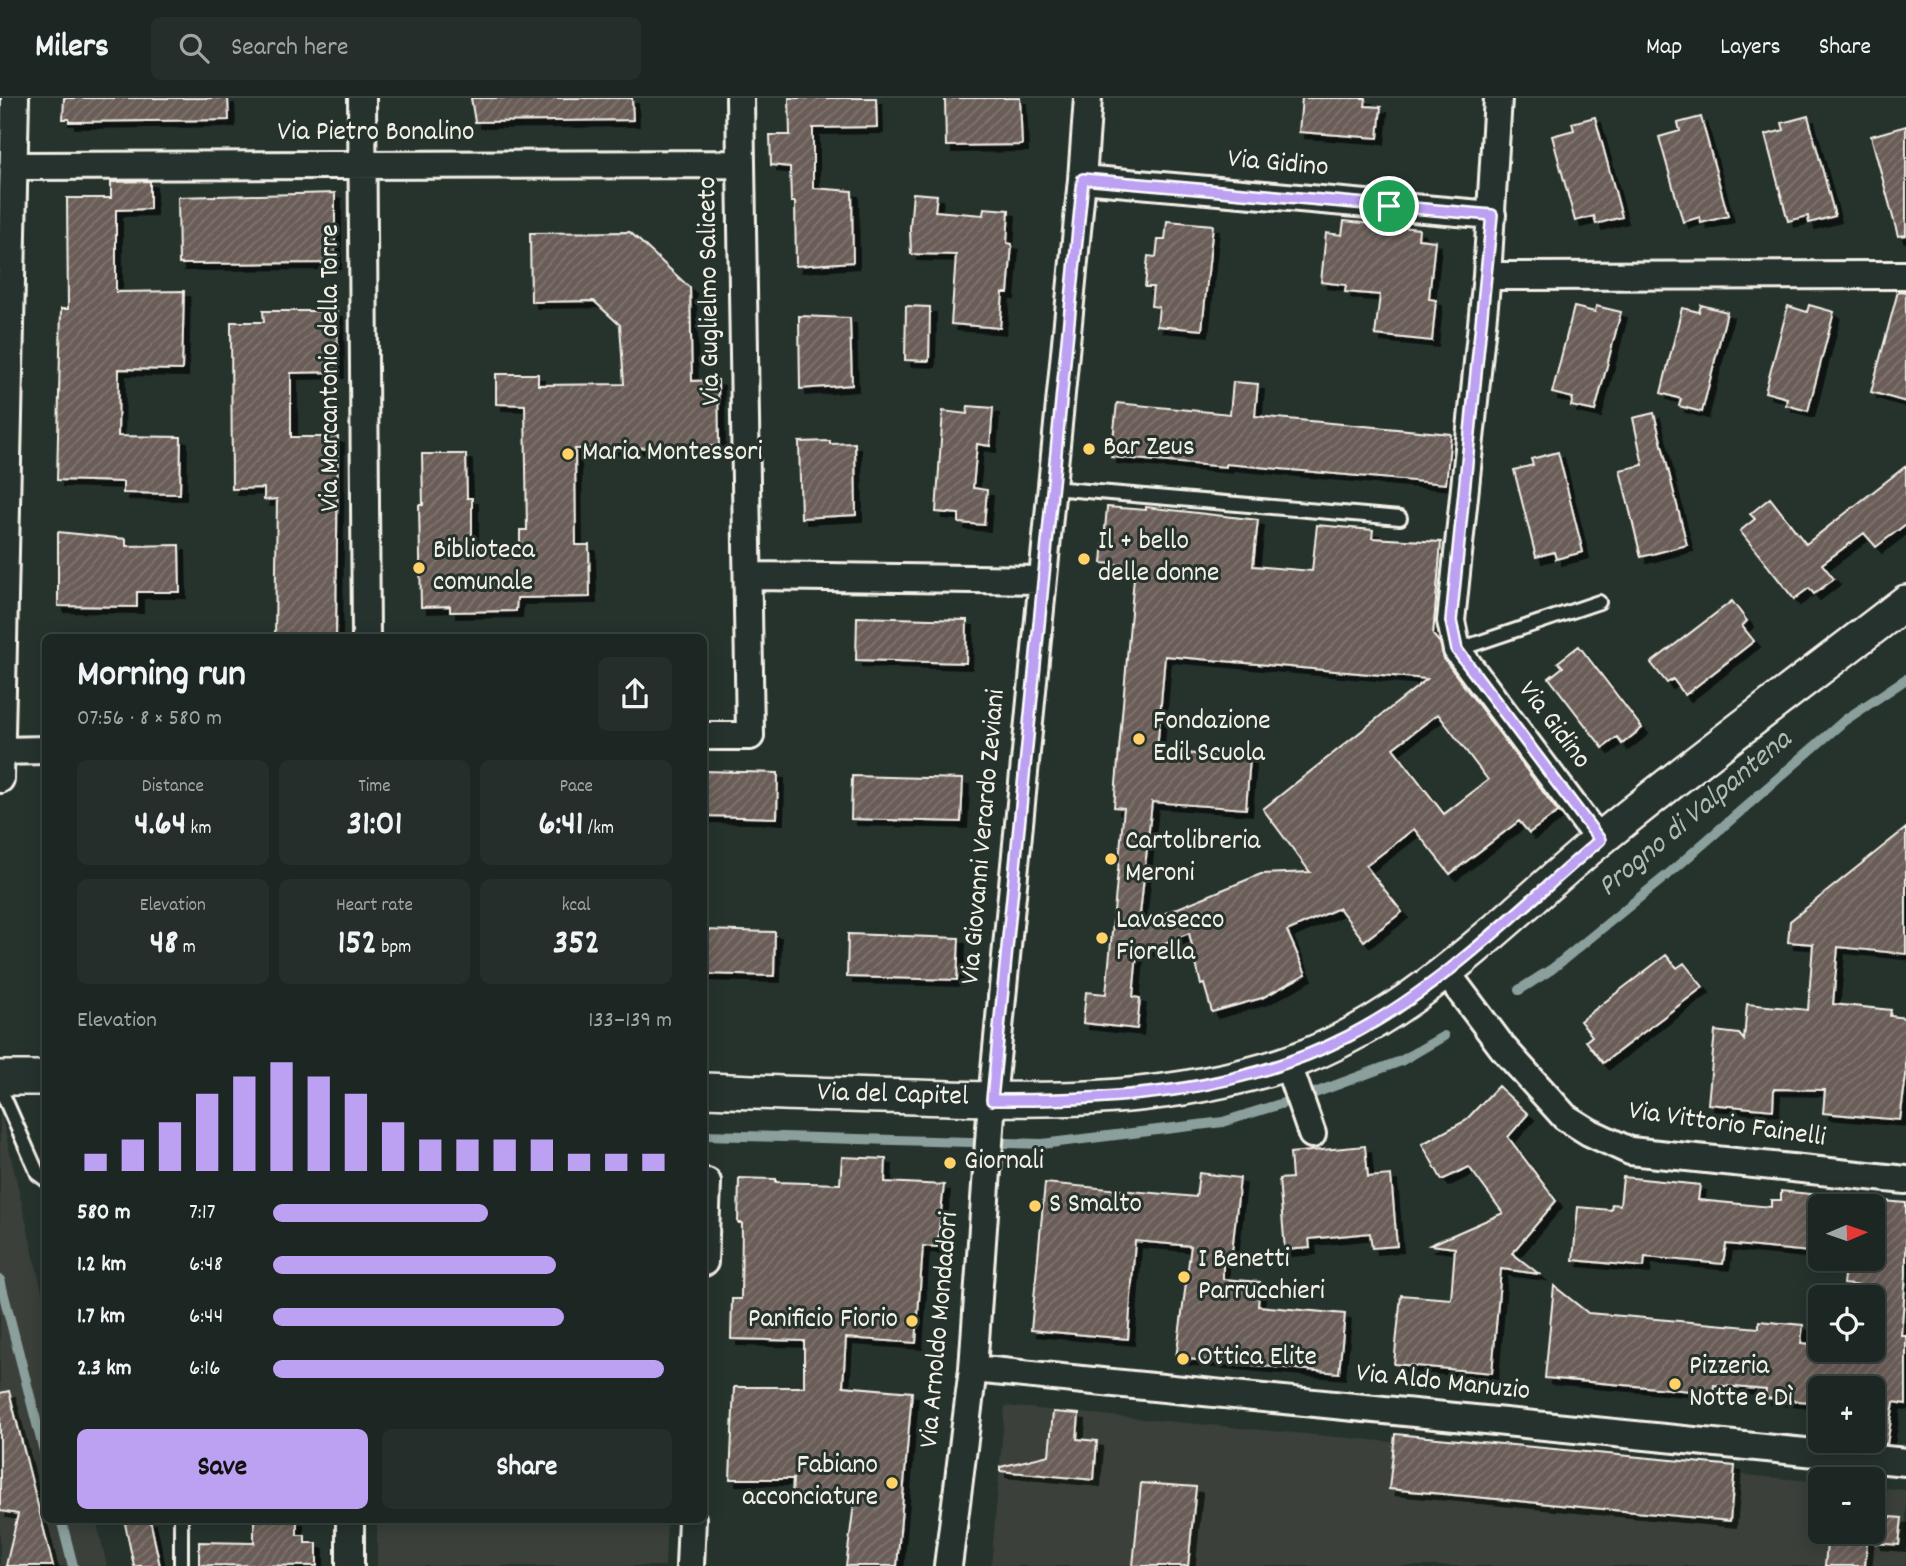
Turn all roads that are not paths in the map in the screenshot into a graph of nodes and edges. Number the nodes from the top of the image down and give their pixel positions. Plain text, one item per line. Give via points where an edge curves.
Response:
1 (15, 98) edge
2 (362, 98) edge
3 (740, 98) edge
4 (1088, 98) edge
5 (1499, 98) edge
6 (740, 164) junction
7 (13, 166) junction
8 (362, 166) junction
9 (1083, 179) junction
10 (1492, 215) junction
11 (1906, 275) edge
12 (1487, 276) junction
13 (1052, 488) junction
14 (1400, 518) dead end
15 (748, 576) junction
16 (1041, 580) junction
17 (1600, 601) dead end
18 (1906, 602) edge
19 (366, 634) edge
20 (1457, 650) junction
21 (707, 736) edge
22 (42, 750) edge
23 (1, 751) edge
24 (0, 779) edge
25 (1600, 840) junction
26 (1446, 972) junction
27 (1292, 1076) junction
28 (0, 1078) edge
29 (42, 1078) edge
30 (0, 1088) edge
31 (707, 1090) edge
32 (991, 1109) junction
33 (1312, 1134) dead end
34 (42, 1177) edge
35 (1906, 1180) edge
36 (973, 1369) junction
37 (1906, 1462) edge
38 (181, 1523) edge
39 (350, 1523) edge
40 (692, 1523) edge
41 (181, 1566) edge
42 (350, 1566) edge
43 (690, 1566) edge
44 (948, 1566) edge

1 - 7 street
2 - 8 street, Via Marcantonio della Torre
3 - 6 street, Via Guglielmo Saliceto
4 - 9 street, Via Giovanni Verardo Zeviani
5 - 10 street
6 - 8 street, Via Pietro Bonalino
6 - 15 street, Via Guglielmo Saliceto
7 - 8 street, Via Pietro Bonalino
7 - 23 street
8 - 19 street, Via Marcantonio della Torre
9 - 10 street, Via Gidino
9 - 13 street, Via Giovanni Verardo Zeviani
10 - 12 street, Via Gidino
11 - 12 street
12 - 20 street, Via Gidino via 1451,621
13 - 14 lane
13 - 16 street, Via Giovanni Verardo Zeviani
15 - 16 street
15 - 21 street, Via Guglielmo Saliceto via 750,736
16 - 32 street, Via Giovanni Verardo Zeviani
17 - 20 lane
18 - 25 street, Via del Capitel
20 - 25 street, Via Gidino
22 - 23 street
23 - 24 street
25 - 26 street, Via del Capitel
26 - 27 street, Via del Capitel
26 - 35 street, Via Vittorio Fainelli via 1503,1048 1564,1117 1589,1132 1630,1150
27 - 32 street, Via del Capitel via 1270,1069 1134,1096
27 - 33 street
28 - 29 street
30 - 34 lane
31 - 32 street, Via del Capitel
32 - 36 street, Via Arnoldo Mondadori
36 - 37 street, Via Aldo Manuzio
36 - 44 street, Via Arnoldo Mondadori
38 - 41 lane
39 - 42 street
40 - 43 street

